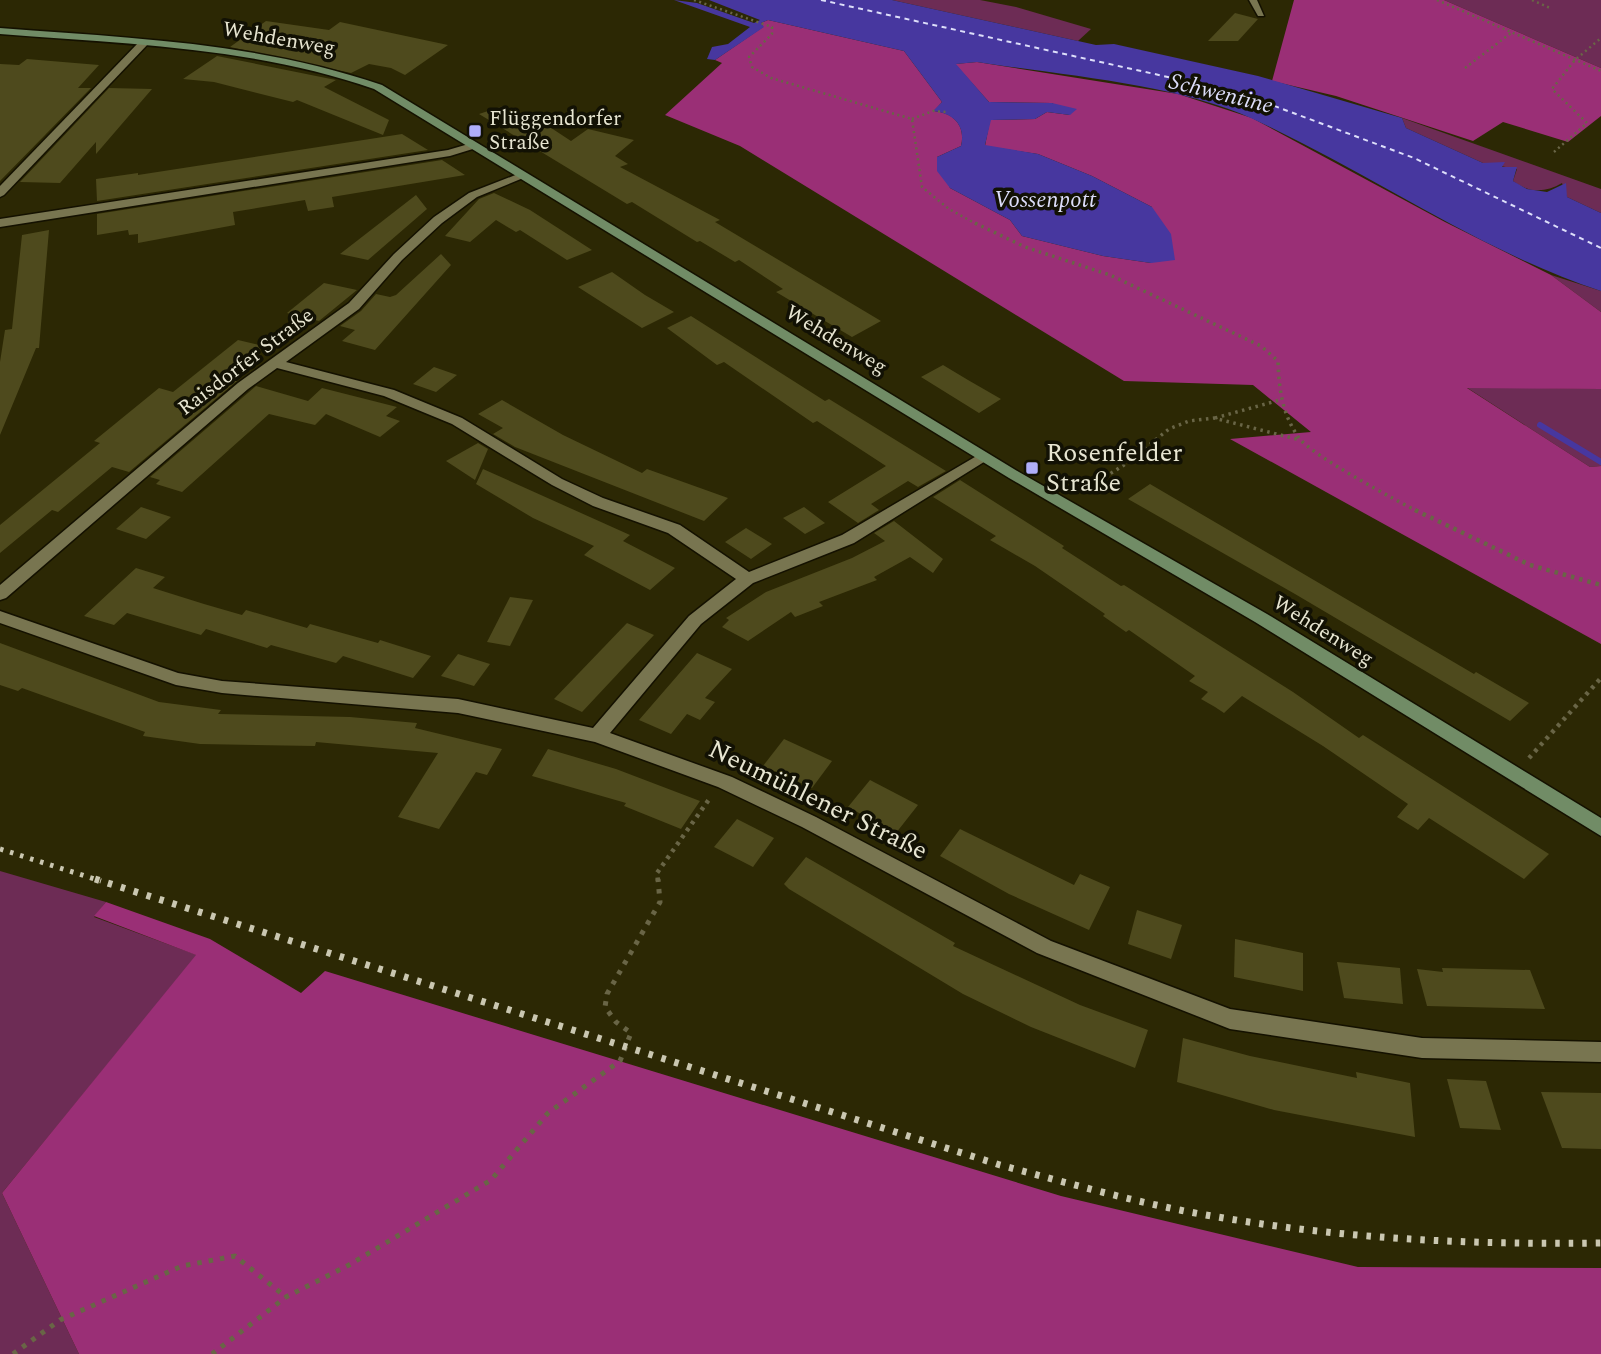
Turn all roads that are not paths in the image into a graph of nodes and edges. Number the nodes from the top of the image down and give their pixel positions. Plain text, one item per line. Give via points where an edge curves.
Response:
1 (1253, 0) edge
2 (1261, 13) dead end
3 (0, 31) edge
4 (144, 43) junction
5 (472, 146) junction
6 (522, 176) junction
7 (0, 193) edge
8 (0, 223) edge
9 (275, 363) junction
10 (985, 457) junction
11 (747, 579) junction
12 (0, 594) edge
13 (0, 617) edge
14 (597, 736) junction
15 (1601, 828) edge
16 (1601, 1052) edge

1 - 2 lane
3 - 4 main road, Wehdenweg
4 - 5 main road, Wehdenweg via 255,54 325,68 401,99
4 - 7 street
5 - 6 main road, Wehdenweg
5 - 8 street
6 - 9 street, Raisdorfer Straße via 473,195 438,220 354,306
6 - 10 main road, Wehdenweg
9 - 11 street via 389,393 457,421 598,502 674,529
9 - 12 street, Raisdorfer Straße
10 - 11 street via 848,539
10 - 15 main road, Wehdenweg via 1261,618
11 - 14 street via 695,620
13 - 14 street, Neumühlener Straße via 176,679 222,687 458,706
14 - 16 street, Neumühlener Straße via 725,782 1044,947 1230,1019 1422,1048

